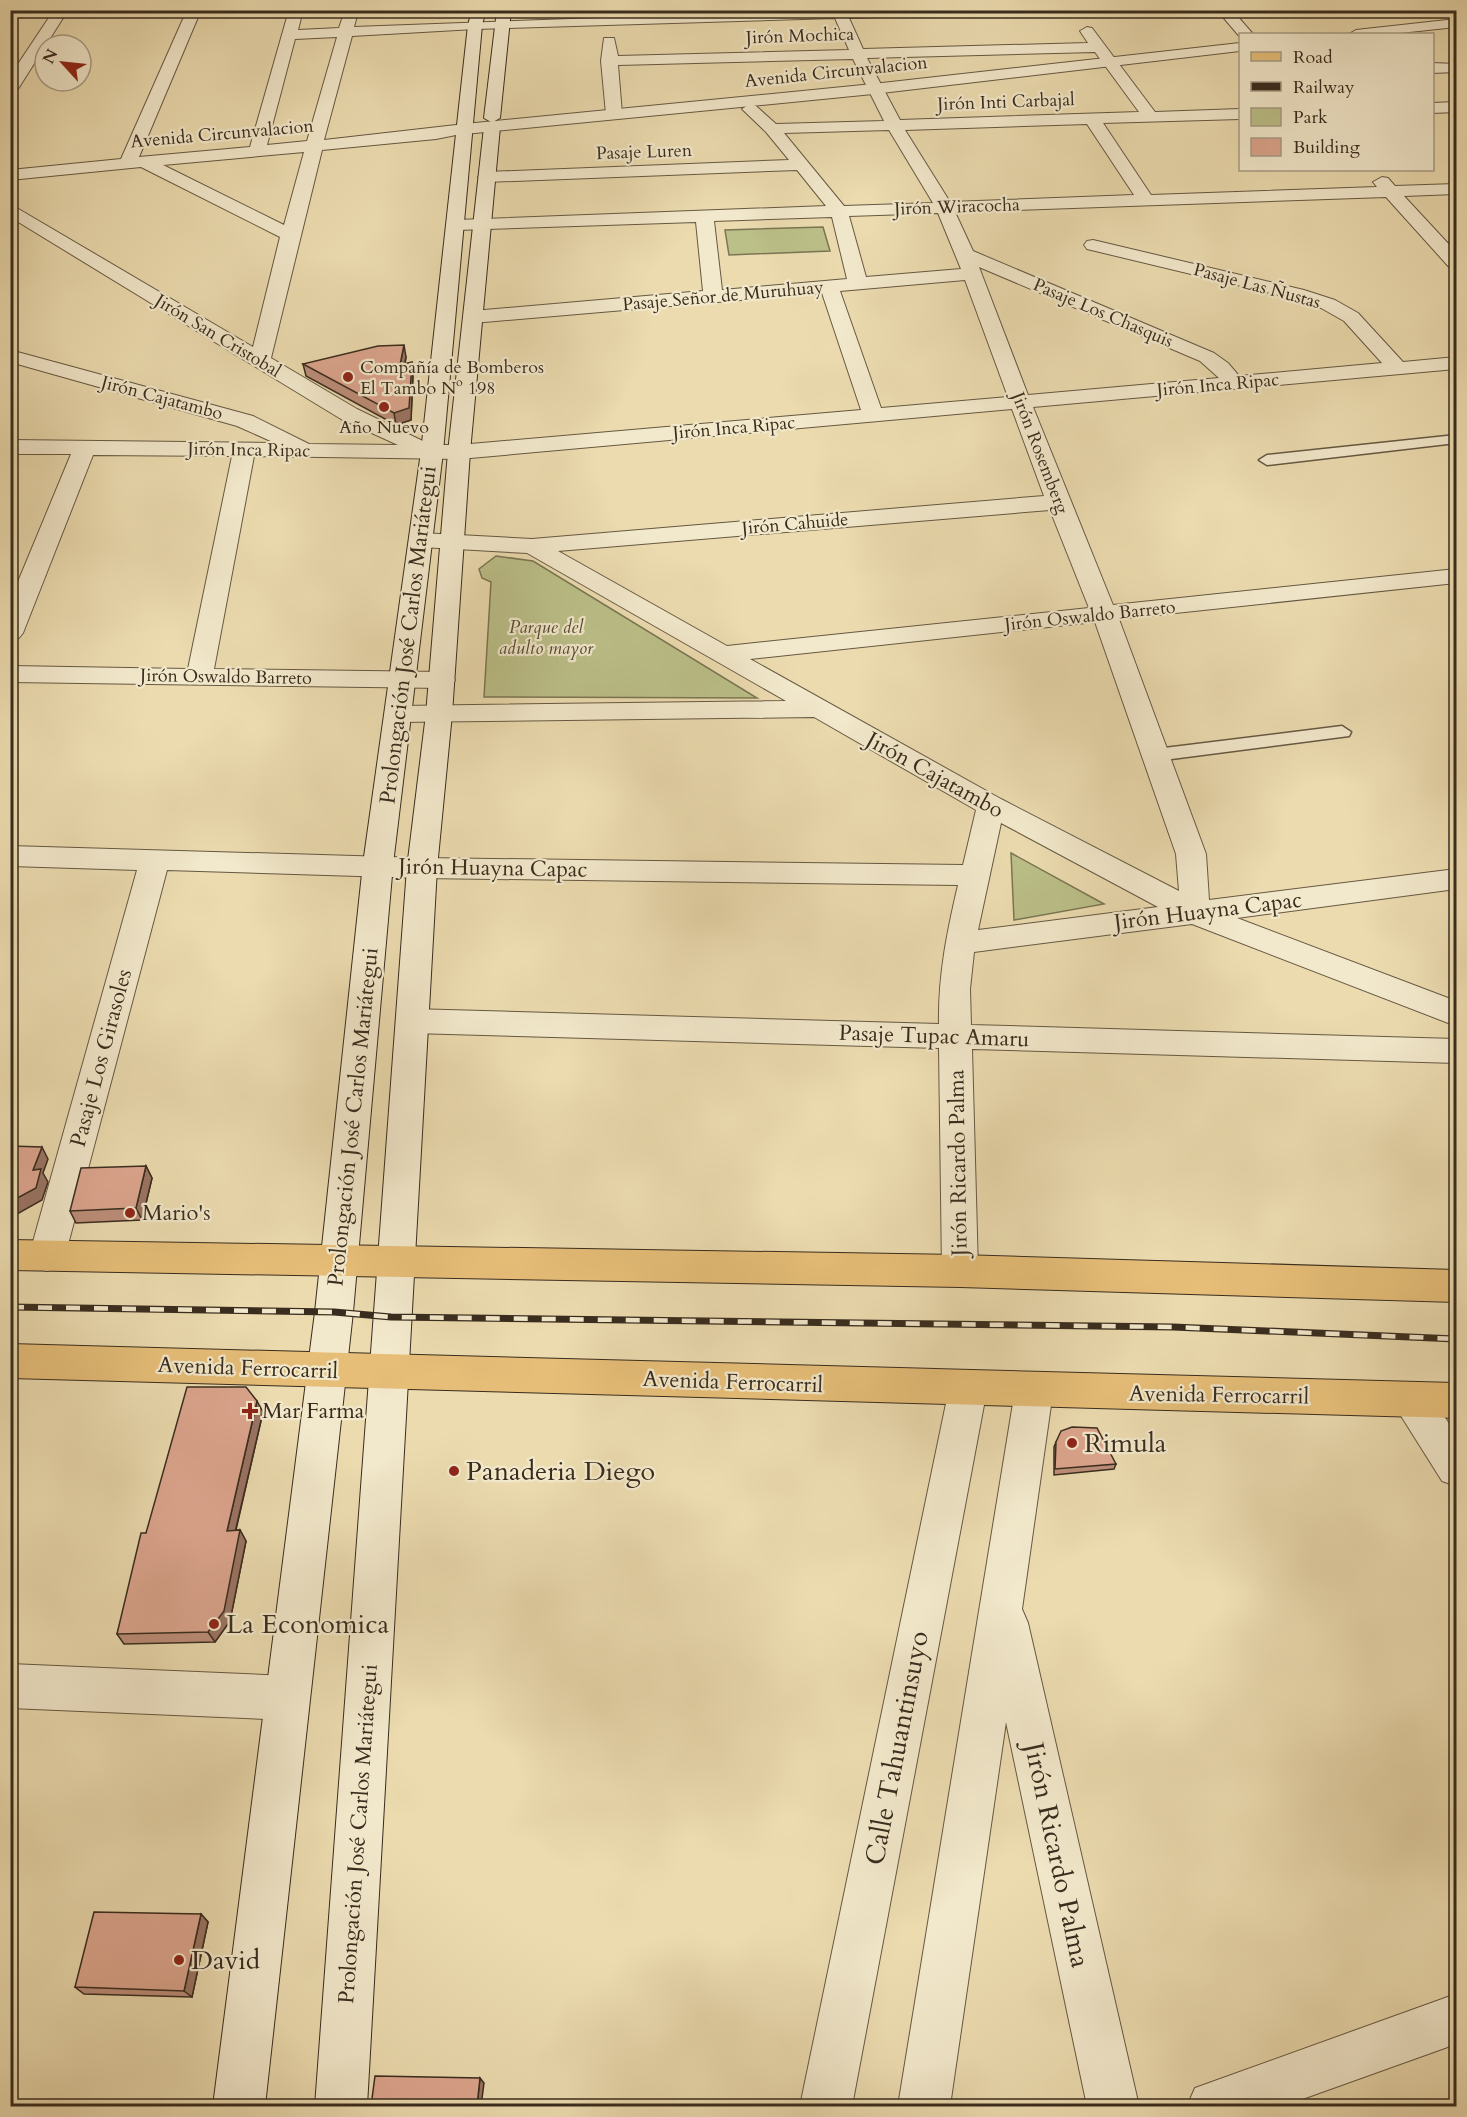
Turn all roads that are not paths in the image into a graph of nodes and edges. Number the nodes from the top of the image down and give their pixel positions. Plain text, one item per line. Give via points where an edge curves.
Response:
1 (61, 10) edge
2 (194, 10) edge
3 (296, 10) edge
4 (352, 10) edge
5 (973, 10) edge
6 (1224, 10) edge
7 (838, 12) edge
8 (503, 17) edge
9 (477, 18) edge
10 (609, 20) junction
11 (1456, 24) edge
12 (348, 31) junction
13 (1087, 31) dead end
14 (1456, 31) edge
15 (1245, 33) edge
16 (1366, 33) edge
17 (1434, 33) edge
18 (288, 35) junction
19 (1099, 47) junction
20 (1239, 48) edge
21 (857, 54) junction
22 (1239, 57) edge
23 (609, 61) junction
24 (1114, 66) junction
25 (1434, 68) edge
26 (1456, 68) edge
27 (10, 89) edge
28 (875, 93) junction
29 (1456, 107) edge
30 (1434, 108) edge
31 (750, 109) junction
32 (614, 114) junction
33 (1239, 114) edge
34 (1151, 117) junction
35 (1091, 118) junction
36 (893, 125) junction
37 (772, 129) junction
38 (474, 130) junction
39 (314, 146) junction
40 (257, 152) junction
41 (135, 162) junction
42 (802, 165) junction
43 (1372, 171) edge
44 (10, 175) edge
45 (487, 177) junction
46 (1456, 189) edge
47 (1391, 192) junction
48 (1146, 200) junction
49 (944, 207) junction
50 (10, 209) edge
51 (839, 211) junction
52 (704, 216) junction
53 (470, 225) junction
54 (290, 235) junction
55 (1093, 245) dead end
56 (1456, 263) edge
57 (969, 264) junction
58 (858, 284) junction
59 (829, 286) junction
60 (714, 296) junction
61 (473, 317) junction
62 (10, 356) edge
63 (260, 361) junction
64 (1456, 363) edge
65 (1398, 369) junction
66 (1234, 383) junction
67 (1021, 402) junction
68 (873, 415) junction
69 (1456, 439) edge
70 (10, 447) edge
71 (85, 448) junction
72 (244, 450) junction
73 (309, 451) junction
74 (446, 452) junction
75 (1267, 460) dead end
76 (1058, 502) junction
77 (437, 540) junction
78 (532, 546) junction
79 (1456, 576) edge
80 (1105, 615) junction
81 (10, 633) edge
82 (723, 654) junction
83 (10, 674) edge
84 (199, 677) junction
85 (404, 680) junction
86 (442, 681) junction
87 (819, 709) junction
88 (399, 714) junction
89 (439, 714) junction
90 (1342, 732) dead end
91 (1156, 756) junction
92 (991, 806) junction
93 (10, 856) edge
94 (155, 859) junction
95 (378, 864) junction
96 (422, 868) junction
97 (976, 875) junction
98 (1456, 879) edge
99 (1195, 913) junction
100 (960, 943) junction
101 (1456, 1014) edge
102 (412, 1021) junction
103 (955, 1037) junction
104 (1456, 1051) edge
105 (10, 1255) edge
106 (48, 1256) junction
107 (396, 1262) junction
108 (338, 1263) junction
109 (960, 1270) junction
110 (1456, 1286) edge
111 (10, 1361) edge
112 (328, 1370) junction
113 (387, 1372) junction
114 (968, 1389) junction
115 (1034, 1391) junction
116 (1411, 1400) junction
117 (1456, 1401) edge
118 (1456, 1468) edge
119 (1001, 1603) junction
120 (10, 1686) edge
121 (288, 1698) junction
122 (1456, 2019) edge
123 (239, 2106) edge
124 (341, 2106) edge
125 (826, 2106) edge
126 (924, 2106) edge
127 (1113, 2106) edge
128 (1213, 2106) edge

1 - 27 street
2 - 41 street
3 - 18 street
4 - 12 street
5 - 7 street
6 - 15 street
7 - 10 street
7 - 21 street, Jirón Rosemberg
8 - 9 street
8 - 10 street
8 - 38 street
9 - 12 street
9 - 38 street
10 - 23 street
11 - 16 street
12 - 18 street
12 - 39 street
13 - 19 street
14 - 17 street
18 - 40 street
19 - 21 street, Jirón Mochica
19 - 24 street
20 - 24 street, Avenida Circunvalacion
21 - 23 street, Jirón Mochica
21 - 28 street, Jirón Rosemberg
22 - 24 street, Avenida Circunvalacion
23 - 32 street
24 - 28 street, Avenida Circunvalacion
24 - 34 street
25 - 26 street
28 - 31 street, Avenida Circunvalacion
28 - 32 street, Avenida Circunvalacion
28 - 36 street, Jirón Rosemberg
29 - 30 street
31 - 37 street
31 - 38 street, Avenida Circunvalacion
32 - 38 street, Avenida Circunvalacion
33 - 34 street, Jirón Inti Carbajal
34 - 35 street, Jirón Inti Carbajal
35 - 36 street, Jirón Inti Carbajal
35 - 48 street
36 - 37 street, Jirón Inti Carbajal
36 - 49 street, Jirón Rosemberg
37 - 42 street
38 - 39 street, Avenida Circunvalacion
38 - 45 street, Prolongación José Carlos Mariátegui
38 - 53 street, Prolongación José Carlos Mariátegui
39 - 40 street, Avenida Circunvalacion
39 - 54 street
40 - 41 street, Avenida Circunvalacion
41 - 44 street, Avenida Circunvalacion
41 - 54 street
42 - 45 street, Pasaje Luren
42 - 51 street
43 - 47 street
45 - 53 street, Prolongación José Carlos Mariátegui
46 - 47 street, Jirón Wiracocha
47 - 48 street, Jirón Wiracocha
47 - 56 street
48 - 49 street, Jirón Wiracocha
49 - 51 street, Jirón Wiracocha
49 - 57 street, Jirón Rosemberg
50 - 63 street, Jirón San Cristobal
51 - 52 street, Jirón Wiracocha
51 - 58 street
52 - 53 street, Jirón Wiracocha
52 - 60 street
53 - 61 street, Prolongación José Carlos Mariátegui
53 - 74 street, Prolongación José Carlos Mariátegui
54 - 63 street
55 - 65 street, Pasaje Las Ñustas via 1328,304 1351,317
57 - 58 street, Pasaje Señor de Muruhuay
57 - 66 street, Pasaje Los Chasquis via 1207,357
57 - 67 street, Jirón Rosemberg
58 - 59 street, Pasaje Señor de Muruhuay
59 - 60 street, Pasaje Señor de Muruhuay
59 - 68 street
60 - 61 street, Pasaje Señor de Muruhuay
61 - 74 street, Prolongación José Carlos Mariátegui
62 - 73 street, Jirón Cajatambo via 245,421
63 - 74 street, Jirón San Cristobal via 349,414
64 - 65 street, Jirón Inca Ripac
65 - 66 street, Jirón Inca Ripac
66 - 67 street, Jirón Inca Ripac
67 - 68 street, Jirón Inca Ripac
67 - 76 street, Jirón Rosemberg
68 - 74 street, Jirón Inca Ripac
69 - 75 lane
70 - 71 street, Jirón Inca Ripac
71 - 72 street, Jirón Inca Ripac
71 - 81 street
72 - 73 street, Jirón Inca Ripac
72 - 84 street
73 - 74 street, Jirón Inca Ripac
74 - 77 street, Prolongación José Carlos Mariátegui
76 - 78 street, Jirón Cahuide
76 - 80 street, Jirón Rosemberg
77 - 78 street, Jirón Cajatambo
77 - 85 street, Prolongación José Carlos Mariátegui
77 - 86 street, Prolongación José Carlos Mariátegui
78 - 82 street, Jirón Cajatambo
79 - 80 street, Jirón Oswaldo Barreto
80 - 82 street, Jirón Oswaldo Barreto
80 - 91 street, Jirón Rosemberg
82 - 87 street, Jirón Cajatambo
83 - 84 street, Jirón Oswaldo Barreto
84 - 85 street, Jirón Oswaldo Barreto
85 - 86 street, Jirón Oswaldo Barreto
85 - 88 street, Prolongación José Carlos Mariátegui
86 - 89 street, Prolongación José Carlos Mariátegui
87 - 89 street
87 - 92 street, Jirón Cajatambo
88 - 89 street
88 - 95 street, Prolongación José Carlos Mariátegui
89 - 96 street, Prolongación José Carlos Mariátegui
90 - 91 lane
91 - 99 street, Jirón Rosemberg via 1191,854
92 - 97 street, Jirón Ricardo Palma
92 - 99 street, Jirón Cajatambo
93 - 94 street, Jirón Huayna Capac
94 - 95 street, Jirón Huayna Capac
94 - 106 street, Pasaje Los Girasoles
95 - 96 street, Jirón Huayna Capac
95 - 108 street, Prolongación José Carlos Mariátegui
96 - 97 street, Jirón Huayna Capac
96 - 102 street, Prolongación José Carlos Mariátegui
97 - 100 street, Jirón Ricardo Palma
98 - 99 street, Jirón Huayna Capac
99 - 100 street, Jirón Huayna Capac
99 - 101 street, Jirón Cajatambo
100 - 103 street, Jirón Ricardo Palma via 954,989
102 - 103 street, Pasaje Tupac Amaru
102 - 107 street, Prolongación José Carlos Mariátegui
103 - 104 street, Pasaje Tupac Amaru
103 - 109 street, Jirón Ricardo Palma
105 - 106 main road
106 - 108 main road
107 - 108 main road
107 - 109 main road
107 - 113 street, Prolongación José Carlos Mariátegui
108 - 112 street, Prolongación José Carlos Mariátegui
109 - 110 main road
111 - 112 main road, Avenida Ferrocarril
112 - 113 main road, Avenida Ferrocarril
112 - 121 street, Prolongación José Carlos Mariátegui
113 - 114 main road, Avenida Ferrocarril
113 - 124 street, Prolongación José Carlos Mariátegui
114 - 115 main road, Avenida Ferrocarril
114 - 125 street, Calle Tahuantinsuyo
115 - 116 main road, Avenida Ferrocarril
115 - 119 street
116 - 117 main road, Avenida Ferrocarril
116 - 118 street
119 - 126 street
119 - 127 street, Jirón Ricardo Palma
120 - 121 street
121 - 123 street, Prolongación José Carlos Mariátegui
122 - 128 street

